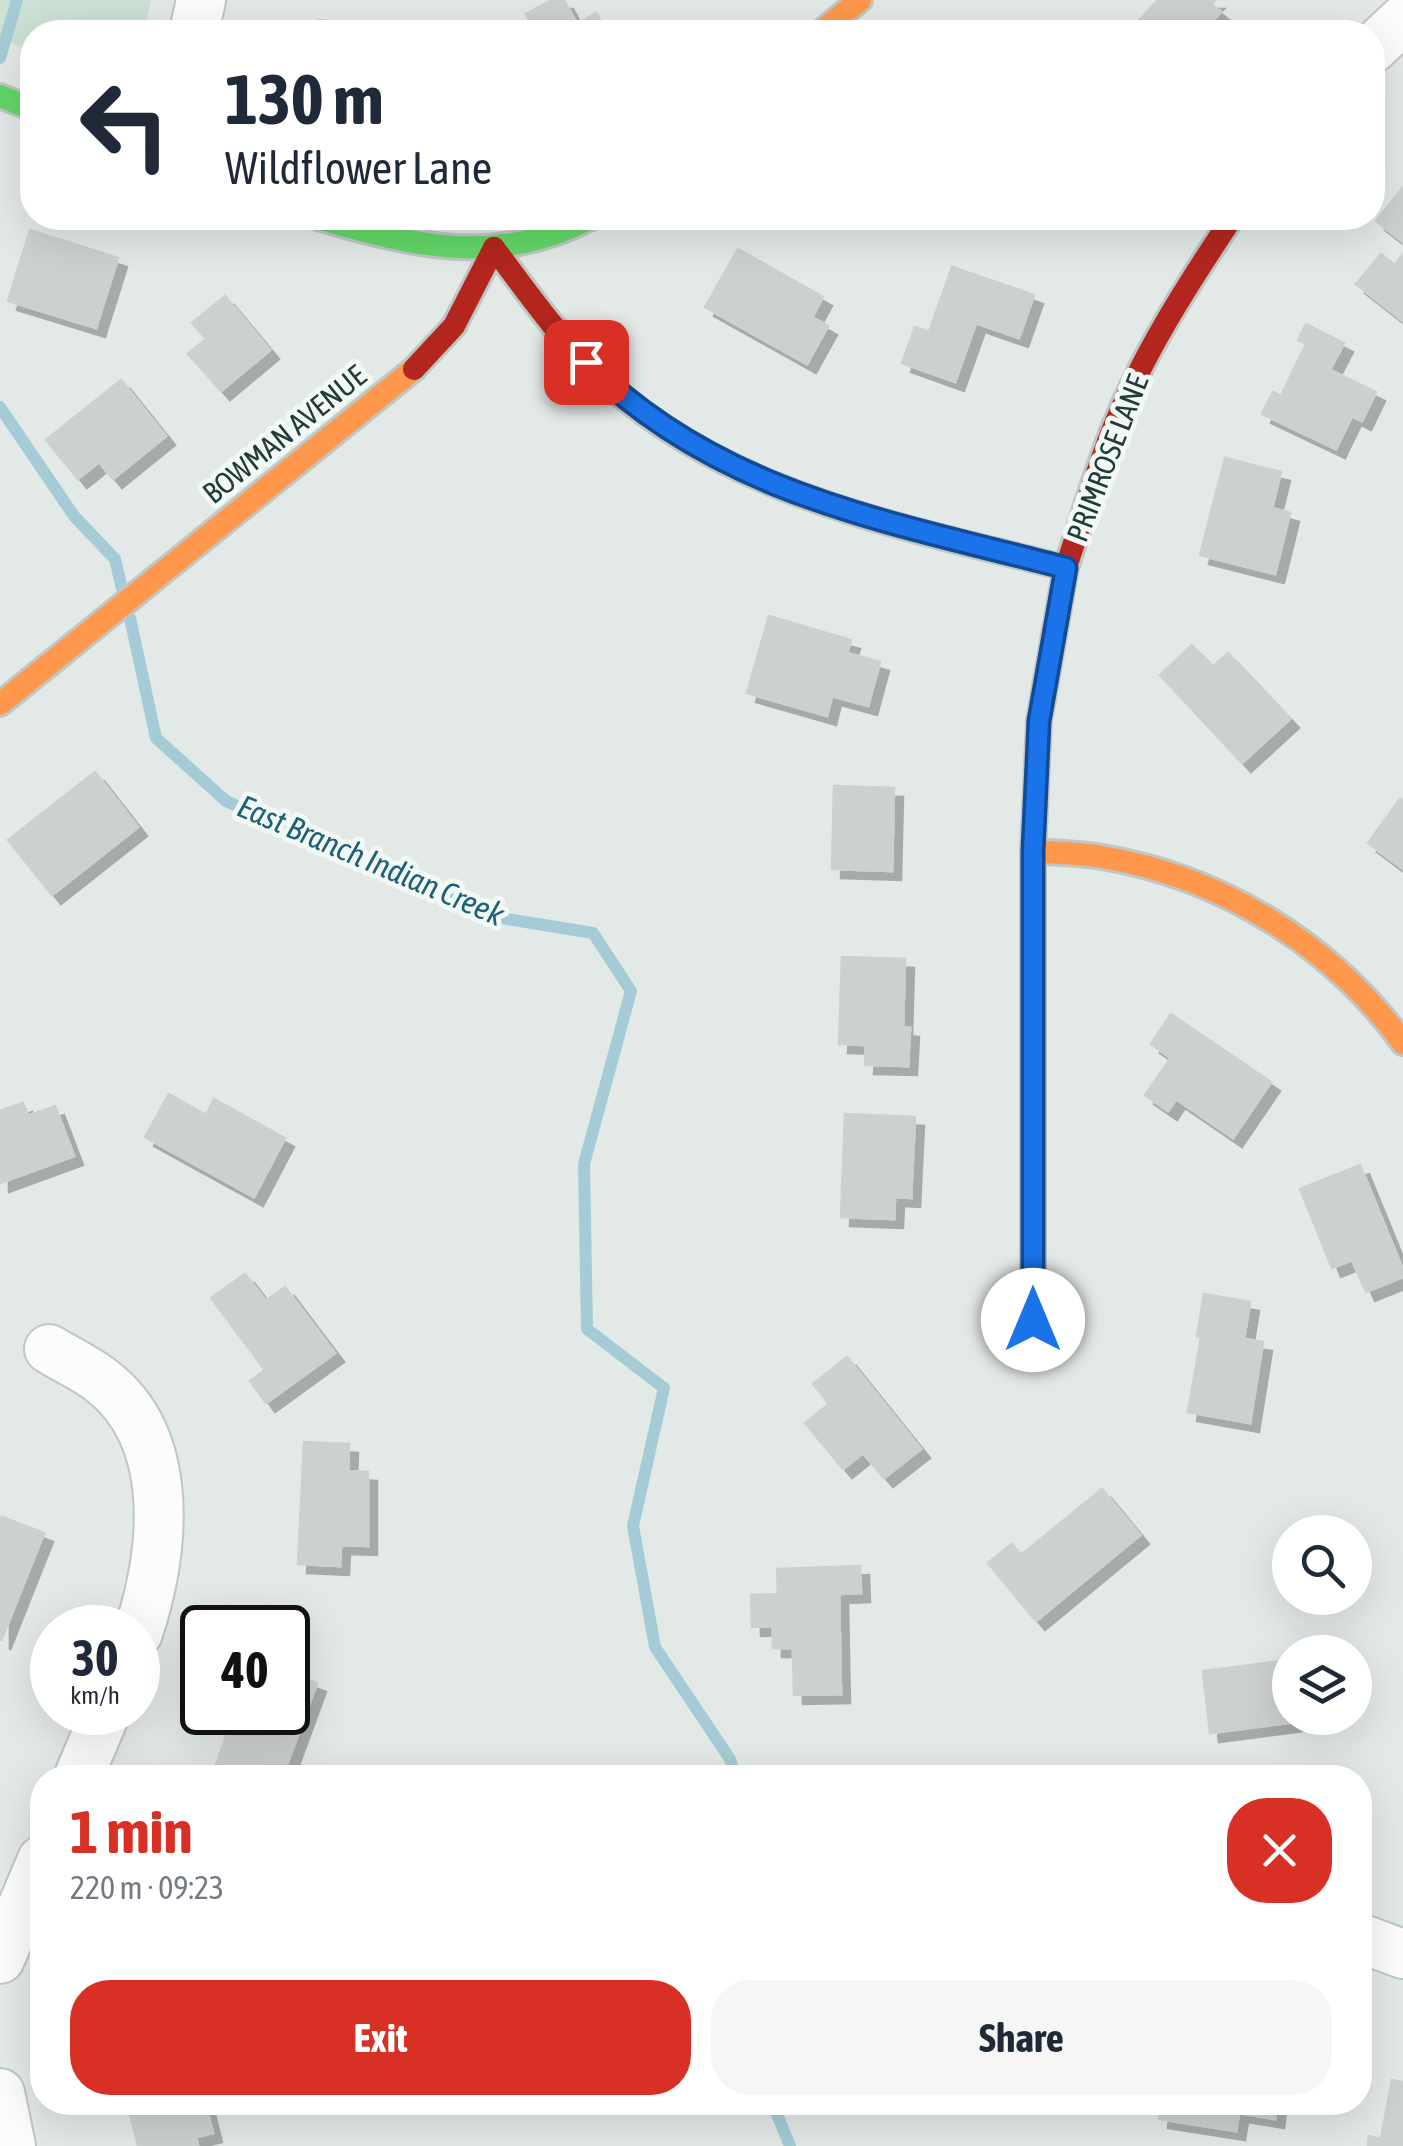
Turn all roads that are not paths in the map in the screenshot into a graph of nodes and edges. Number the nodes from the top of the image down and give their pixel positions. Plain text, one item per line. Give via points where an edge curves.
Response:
1 (860, 0) edge
2 (835, 20) edge
3 (1403, 20) edge
4 (1385, 37) edge
5 (359, 230) edge
6 (564, 230) edge
7 (1224, 230) edge
8 (494, 248) junction
9 (1066, 568) junction
10 (0, 704) edge
11 (1033, 851) junction
12 (1403, 1043) edge
13 (1033, 1320) dead end
14 (49, 1350) dead end
15 (146, 1605) edge
16 (96, 1735) edge
17 (84, 1765) edge
18 (30, 1886) edge
19 (1372, 1942) edge
20 (2, 1948) edge
21 (1403, 1954) edge
22 (0, 2093) edge
23 (12, 2146) edge

1 - 2 street
3 - 4 street
5 - 8 street
6 - 8 street
7 - 9 street, PRIMROSE LANE via 1175,302 1111,433
8 - 9 street via 560,335 614,390 701,451 817,502
8 - 10 street, BOWMAN AVENUE via 454,326 418,365
9 - 11 street, PRIMROSE LANE via 1039,721
11 - 12 street via 1105,858 1175,876 1253,909 1332,962
11 - 13 street, PRIMROSE LANE
14 - 15 street via 103,1381 138,1425 150,1458 159,1526
16 - 17 street
18 - 20 street
19 - 21 street
22 - 23 street

